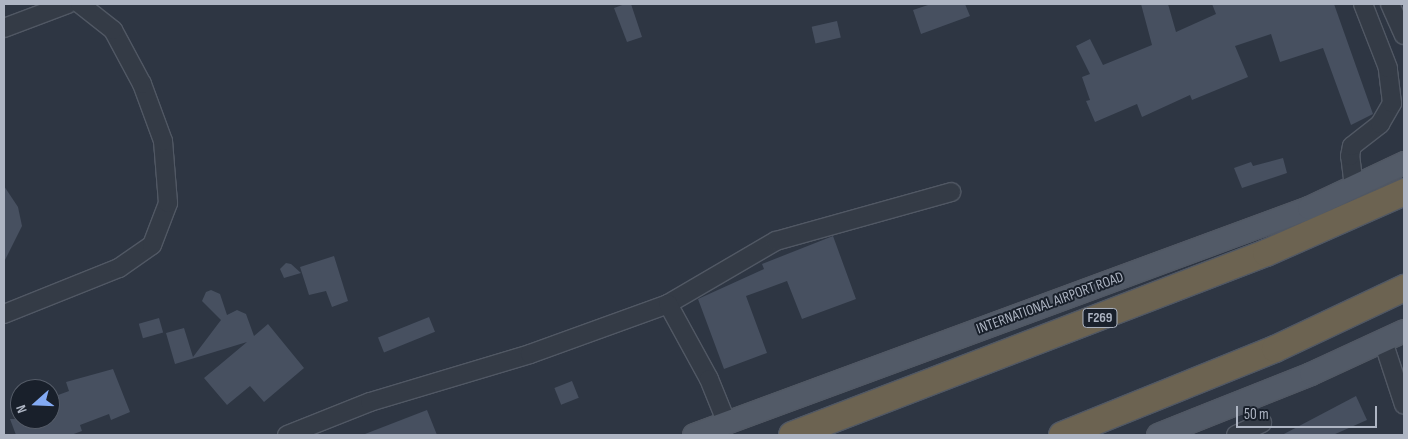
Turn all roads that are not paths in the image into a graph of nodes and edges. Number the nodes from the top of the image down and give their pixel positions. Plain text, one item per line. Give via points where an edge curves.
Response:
1 (68, 4) edge
2 (80, 4) edge
3 (1363, 4) edge
4 (1390, 4) edge
5 (4, 28) edge
6 (1404, 35) edge
7 (1404, 163) edge
8 (1354, 187) junction
9 (951, 192) dead end
10 (1404, 192) edge
11 (1404, 288) edge
12 (668, 304) junction
13 (4, 314) edge
14 (1404, 331) edge
15 (1383, 341) junction
16 (1404, 405) edge
17 (726, 421) junction
18 (1262, 424) dead end
19 (287, 435) edge
20 (694, 435) edge
21 (792, 435) edge
22 (1062, 435) edge
23 (1158, 435) edge
24 (1236, 435) edge

1 - 5 street
2 - 13 street via 113,30 142,84 163,141 168,203 152,245 119,268
3 - 8 street via 1388,68 1392,103 1380,124 1352,146
4 - 6 street
7 - 8 main road, INTERNATIONAL AIRPORT ROAD
8 - 17 main road, INTERNATIONAL AIRPORT ROAD via 1300,211
9 - 12 street via 776,240
10 - 21 highway, INTERNATIONAL AIRPORT ROAD / F269 via 1257,256
11 - 22 highway via 1275,348
12 - 17 street via 709,379
12 - 19 street via 530,354 370,402
14 - 15 main road
15 - 16 street
15 - 23 main road via 1311,374
17 - 20 main road, INTERNATIONAL AIRPORT ROAD
18 - 24 street

